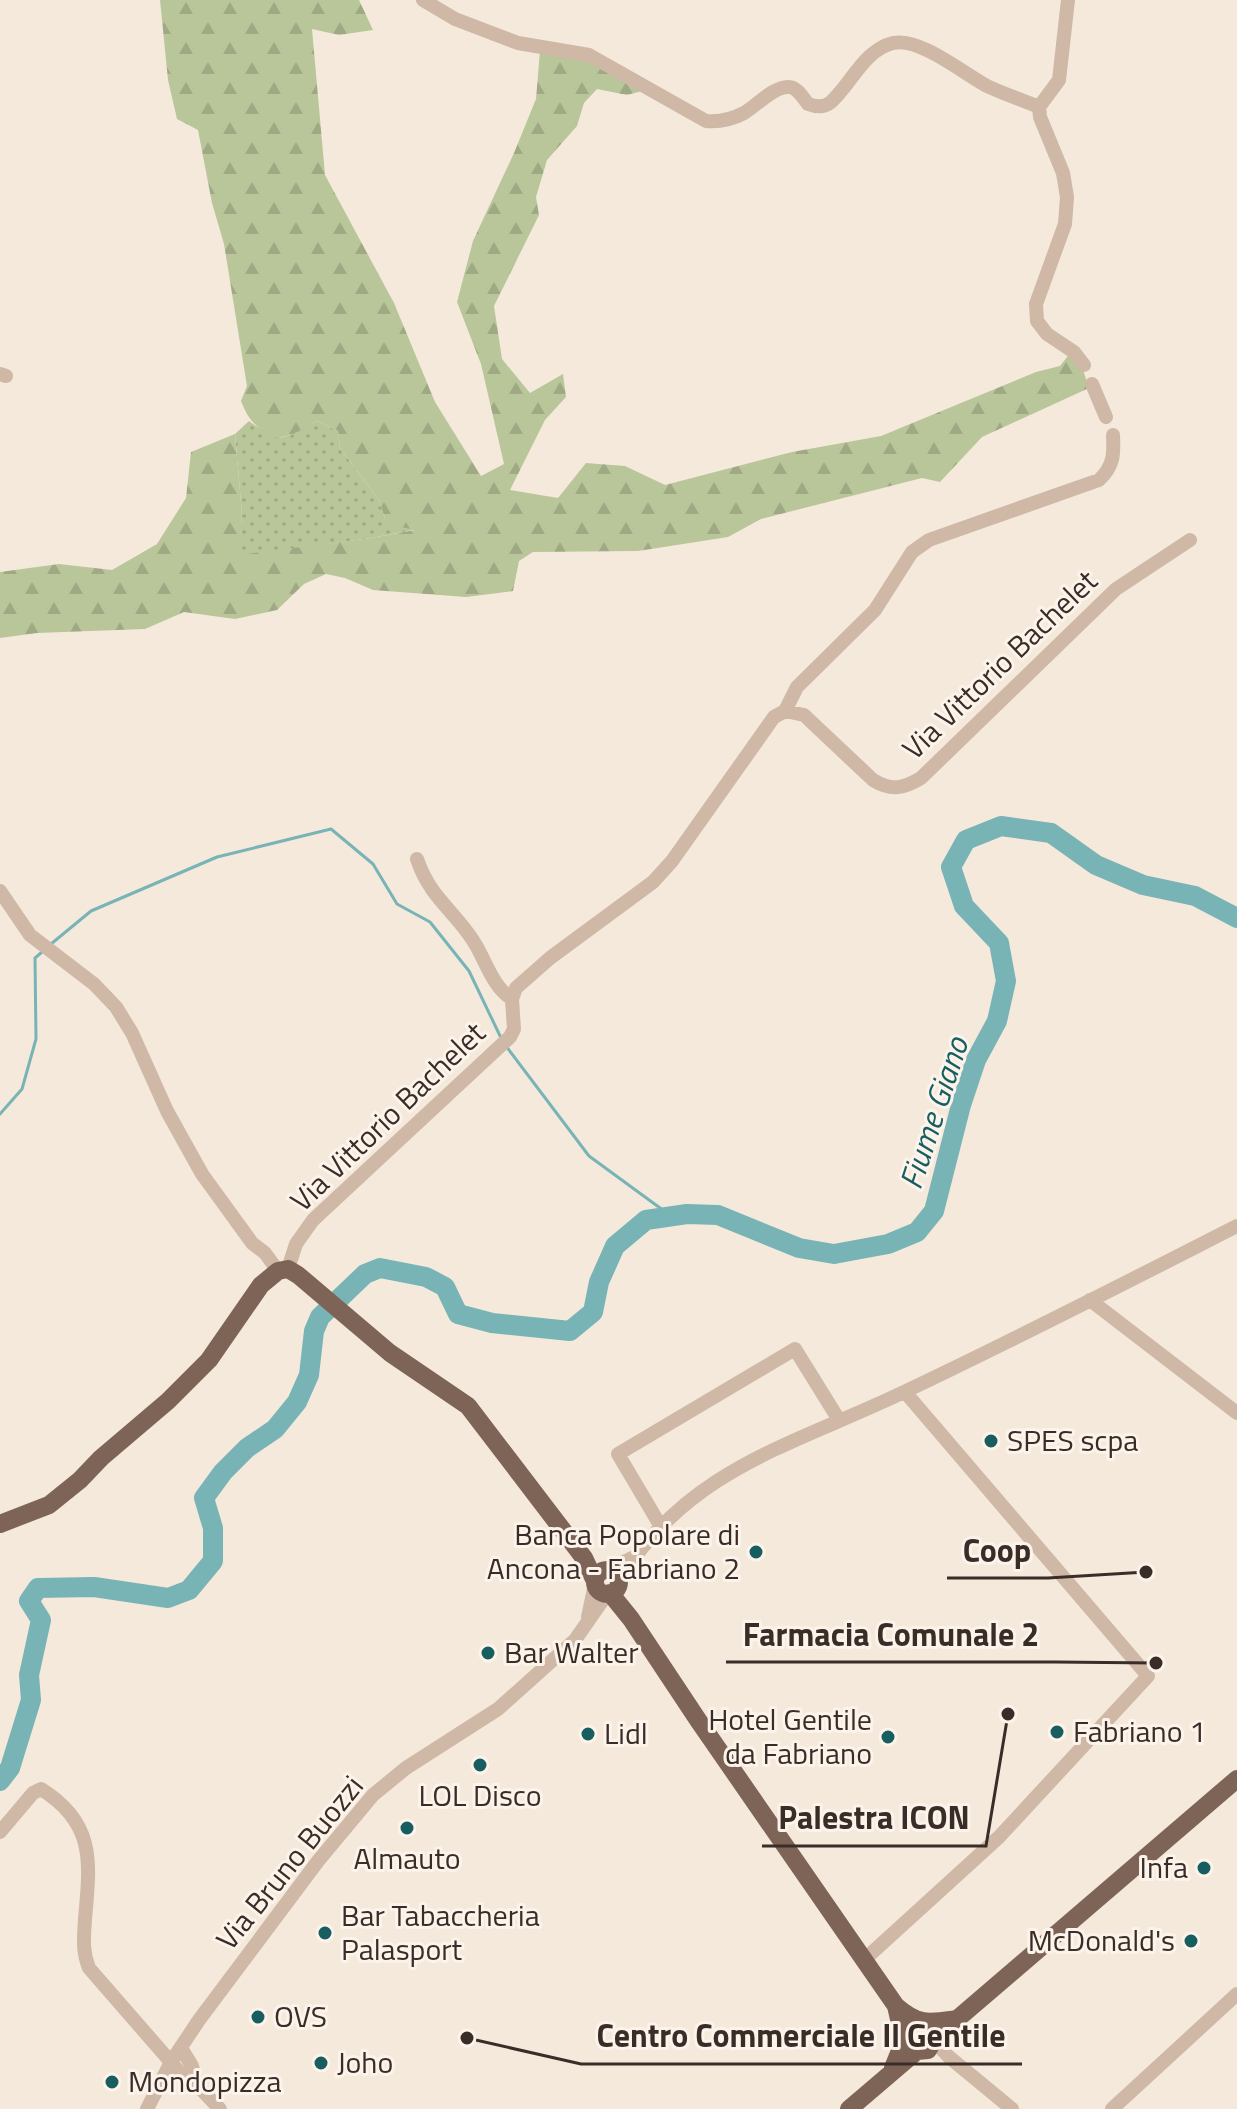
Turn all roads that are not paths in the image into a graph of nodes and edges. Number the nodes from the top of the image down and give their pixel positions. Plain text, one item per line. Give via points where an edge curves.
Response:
1 (423, 0) edge
2 (1068, 0) edge
3 (1039, 107) junction
4 (1084, 365) dead end
5 (1092, 384) dead end
6 (1106, 417) dead end
7 (1113, 435) dead end
8 (1190, 540) dead end
9 (785, 711) junction
10 (417, 859) dead end
11 (0, 891) edge
12 (512, 999) junction
13 (1237, 1226) edge
14 (283, 1270) junction
15 (1090, 1300) junction
16 (905, 1392) junction
17 (1237, 1413) edge
18 (839, 1420) junction
19 (0, 1524) edge
20 (660, 1525) junction
21 (606, 1583) junction
22 (631, 1619) junction
23 (586, 1625) junction
24 (1237, 1779) edge
25 (0, 1832) edge
26 (865, 1959) junction
27 (1237, 1994) edge
28 (921, 2038) junction
29 (181, 2048) junction
30 (171, 2062) junction
31 (197, 2085) junction
32 (147, 2109) edge
33 (220, 2109) edge
34 (849, 2109) edge
35 (1012, 2109) edge
36 (1112, 2109) edge

1 - 3 street via 455,19 518,43 589,55 706,121 742,114 788,86 808,104 824,106 884,46 896,42 922,47 991,88
2 - 3 street via 1059,80
3 - 4 street via 1067,197 1065,224 1036,304 1037,321
5 - 6 street
7 - 9 street via 1114,456 1099,480 948,531 912,552 875,610 797,687
8 - 9 street, Via Vittorio Bachelet via 1116,589 907,786 885,787 873,780 804,715
9 - 12 street, Via Vittorio Bachelet via 774,717 653,882 550,958 516,988
10 - 12 street, Via Vittorio Bachelet via 432,893 472,939 501,992
11 - 14 street via 30,935 116,1007 202,1174 252,1243
12 - 14 street, Via Vittorio Bachelet via 515,1019 510,1037 313,1220
13 - 15 street
14 - 19 main road via 261,1285 209,1360 168,1401 49,1505
14 - 21 main road via 468,1406
15 - 16 street
15 - 17 street
16 - 18 street
16 - 26 street via 1148,1676 999,1837
18 - 20 street via 741,1464
18 - 20 street via 795,1349 618,1454
20 - 21 street
21 - 22 main road
21 - 23 street
22 - 23 street via 610,1613
22 - 26 main road
23 - 29 street, Via Bruno Buozzi via 498,1709 373,1795
24 - 28 main road via 958,2019
25 - 30 street via 41,1789 78,1824 90,1861 83,1954 89,1968
26 - 28 main road
27 - 36 street
28 - 34 main road
28 - 35 street
29 - 30 street, Via Bruno Buozzi
29 - 31 street
30 - 31 street
30 - 32 street, Via Bruno Buozzi
31 - 33 street

